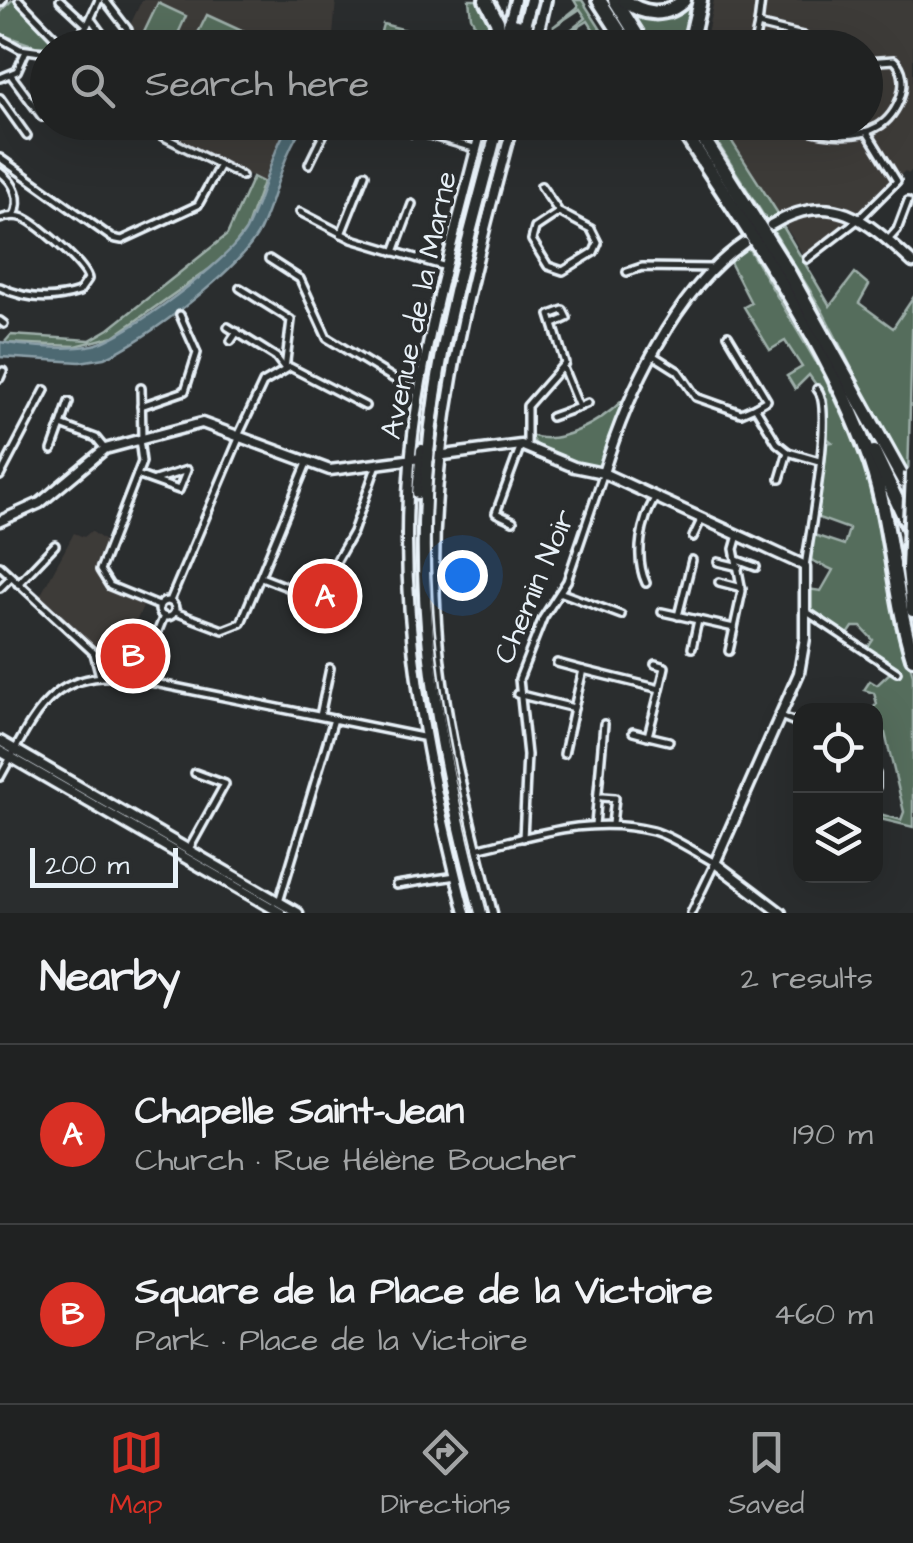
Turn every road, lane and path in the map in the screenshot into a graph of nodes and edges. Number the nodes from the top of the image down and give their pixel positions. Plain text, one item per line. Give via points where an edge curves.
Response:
1 (19, 0) edge
2 (60, 0) edge
3 (102, 0) edge
4 (487, 0) edge
5 (515, 0) edge
6 (528, 0) edge
7 (545, 0) edge
8 (599, 0) edge
9 (615, 0) edge
10 (624, 0) edge
11 (684, 0) edge
12 (700, 0) edge
13 (761, 0) edge
14 (89, 22) junction
15 (516, 26) junction
16 (758, 26) junction
17 (48, 30) edge
18 (84, 30) edge
19 (96, 30) edge
20 (128, 30) dead end
21 (499, 30) edge
22 (513, 30) edge
23 (516, 30) edge
24 (538, 30) joint
25 (618, 30) edge
26 (634, 30) edge
27 (693, 30) edge
28 (757, 30) edge
29 (776, 30) edge
30 (0, 38) edge
31 (26, 50) junction
32 (30, 51) edge
33 (883, 61) edge
34 (12, 75) junction
35 (0, 78) edge
36 (0, 98) edge
37 (30, 100) edge
38 (883, 121) edge
39 (27, 136) dead end
40 (170, 140) edge
41 (320, 140) edge
42 (443, 140) edge
43 (479, 140) edge
44 (491, 140) edge
45 (509, 140) edge
46 (689, 140) edge
47 (708, 140) edge
48 (872, 140) edge
49 (477, 149) junction
50 (0, 158) edge
51 (309, 164) dead end
52 (220, 165) junction
53 (0, 172) edge
54 (365, 174) dead end
55 (242, 176) dead end
56 (540, 186) dead end
57 (908, 200) dead end
58 (412, 204) dead end
59 (300, 212) dead end
60 (559, 212) junction
61 (14, 216) junction
62 (0, 218) edge
63 (860, 218) junction
64 (771, 226) dead end
65 (341, 234) junction
66 (888, 240) junction
67 (744, 243) dead end
68 (394, 252) junction
69 (269, 260) dead end
70 (807, 260) dead end
71 (913, 262) edge
72 (447, 267) junction
73 (715, 268) junction
74 (627, 272) dead end
75 (0, 286) edge
76 (240, 288) dead end
77 (180, 314) dead end
78 (554, 324) dead end
79 (228, 326) dead end
80 (822, 331) junction
81 (236, 332) junction
82 (728, 336) dead end
83 (231, 340) dead end
84 (738, 352) junction
85 (651, 354) junction
86 (730, 357) dead end
87 (563, 368) junction
88 (286, 369) junction
89 (141, 388) dead end
90 (45, 390) dead end
91 (817, 390) dead end
92 (419, 394) junction
93 (775, 395) dead end
94 (767, 400) junction
95 (70, 402) dead end
96 (846, 402) junction
97 (588, 403) dead end
98 (142, 406) junction
99 (365, 406) dead end
100 (579, 406) junction
101 (755, 407) junction
102 (552, 417) dead end
103 (61, 425) junction
104 (239, 435) junction
105 (141, 439) junction
106 (524, 446) junction
107 (105, 449) junction
108 (52, 450) dead end
109 (788, 452) junction
110 (424, 460) junction
111 (820, 461) junction
112 (307, 463) junction
113 (376, 467) junction
114 (604, 473) junction
115 (913, 473) edge
116 (137, 474) junction
117 (0, 476) edge
118 (780, 479) dead end
119 (155, 480) junction
120 (656, 497) junction
121 (913, 497) edge
122 (702, 518) junction
123 (913, 519) edge
124 (0, 521) edge
125 (513, 521) dead end
126 (738, 535) junction
127 (693, 537) dead end
128 (913, 537) edge
129 (54, 545) dead end
130 (692, 560) dead end
131 (718, 562) dead end
132 (738, 563) junction
133 (0, 566) edge
134 (756, 567) dead end
135 (805, 567) junction
136 (911, 573) edge
137 (11, 577) junction
138 (260, 577) junction
139 (719, 582) dead end
140 (646, 583) dead end
141 (18, 584) junction
142 (0, 588) edge
143 (742, 588) junction
144 (562, 593) junction
145 (170, 600) junction
146 (160, 606) junction
147 (804, 610) junction
148 (913, 610) edge
149 (175, 612) junction
150 (662, 612) dead end
151 (164, 616) junction
152 (616, 616) dead end
153 (678, 616) junction
154 (698, 620) junction
155 (734, 628) junction
156 (692, 648) dead end
157 (729, 651) dead end
158 (913, 658) edge
159 (557, 663) dead end
160 (655, 664) dead end
161 (330, 668) dead end
162 (583, 670) junction
163 (897, 672) dead end
164 (100, 676) junction
165 (138, 680) junction
166 (660, 688) junction
167 (517, 694) junction
168 (574, 708) junction
169 (320, 716) junction
170 (780, 716) junction
171 (334, 718) junction
172 (793, 721) edge
173 (604, 724) dead end
174 (633, 732) dead end
175 (422, 736) junction
176 (648, 736) junction
177 (0, 741) edge
178 (669, 741) dead end
179 (0, 752) edge
180 (13, 754) junction
181 (564, 754) dead end
182 (195, 773) dead end
183 (0, 776) edge
184 (602, 797) dead end
185 (612, 824) junction
186 (595, 825) junction
187 (522, 838) junction
188 (189, 849) junction
189 (476, 849) junction
190 (716, 863) junction
191 (456, 876) junction
192 (396, 885) dead end
193 (278, 910) edge
194 (298, 913) edge
195 (465, 913) edge
196 (478, 913) edge
197 (492, 913) edge
198 (691, 913) edge
199 (780, 913) edge

1 - 17 street
2 - 14 street
3 - 14 street
3 - 20 street
4 - 15 highway
4 - 21 highway
5 - 15 street
6 - 15 main road
7 - 24 main road
8 - 25 highway
9 - 26 highway
10 - 11 highway via 657,13
12 - 27 highway
13 - 16 street
14 - 18 street
14 - 19 street
15 - 22 street
15 - 23 main road
15 - 24 main road
16 - 28 street
16 - 29 street
30 - 31 street
31 - 32 street
31 - 34 street
33 - 38 street via 896,60 905,83
34 - 35 street
34 - 37 street
36 - 39 street
40 - 52 street
41 - 51 street
42 - 49 street
43 - 49 street, Avenue de la Marne
44 - 110 main road, Avenue de la Marne
45 - 110 street, Avenue de la Marne
46 - 96 highway
47 - 80 highway
48 - 63 street via 897,181
49 - 72 street, Avenue de la Marne
50 - 52 street via 122,240 198,206
52 - 55 street
53 - 61 street via 18,200
54 - 65 street
56 - 60 street
57 - 66 street
58 - 68 street
59 - 65 street
60 - 60 street via 591,229 598,245 563,272 548,266 532,240 536,228
61 - 62 street
61 - 75 street via 78,259 88,282 76,294 53,298
63 - 64 street via 818,209
63 - 66 street
63 - 70 street
65 - 68 street
66 - 71 street
67 - 73 street
68 - 72 street
69 - 92 street via 300,279 325,336
72 - 92 street, Avenue de la Marne
73 - 74 street
73 - 85 street
76 - 88 street via 290,318
77 - 98 street via 197,353 185,391
78 - 87 street via 566,355
79 - 81 street
80 - 121 highway
80 - 123 highway
81 - 83 street
81 - 88 street
82 - 84 street
84 - 86 street
84 - 94 street
85 - 101 street via 678,371 696,397 741,413
85 - 114 street
87 - 100 street
87 - 106 street via 527,406
88 - 99 street via 298,368
88 - 104 street via 261,386
89 - 98 street
90 - 117 street
91 - 111 street via 824,402
92 - 110 street, Avenue de la Marne
93 - 94 street
94 - 101 street
95 - 103 street
96 - 128 highway
96 - 158 highway via 879,490
97 - 100 street
98 - 105 street
100 - 102 street
101 - 109 street
103 - 107 street via 96,438
103 - 108 street
104 - 105 street via 202,424
104 - 112 street
104 - 145 street
105 - 107 street
105 - 116 street
106 - 110 street
106 - 114 street
106 - 125 street via 496,513
107 - 124 street via 40,503
109 - 111 street
109 - 118 street
110 - 113 street
110 - 175 street, Avenue de la Marne via 408,596
110 - 189 street, Avenue de la Marne via 448,726
110 - 196 main road, Avenue de la Marne via 422,574 430,679
111 - 135 street
112 - 113 street via 334,470
112 - 138 street
113 - 138 street via 328,576 294,589
114 - 120 street
114 - 144 street, Chemin Noir
115 - 136 highway, bridge
116 - 119 street
116 - 146 street via 100,570 110,586
119 - 119 street via 179,490 187,470 160,477
120 - 122 street
120 - 140 street via 641,525
122 - 126 street
122 - 127 street
123 - 136 highway, bridge
126 - 132 street
126 - 135 street
129 - 141 street
130 - 153 street
131 - 132 street
132 - 134 street
132 - 143 street
133 - 137 street
135 - 147 street
136 - 148 highway
137 - 141 street
137 - 142 street
138 - 149 street via 245,617 233,628
139 - 143 street
141 - 164 street via 96,656
143 - 155 street
144 - 152 street
144 - 167 street, Chemin Noir via 542,622
145 - 146 street
145 - 149 street
146 - 151 street
147 - 163 street
147 - 170 street via 801,664
149 - 151 street
150 - 153 street
151 - 165 street
153 - 154 street
154 - 155 street
154 - 156 street
155 - 157 street
159 - 162 street
160 - 166 street via 665,666
161 - 169 street
162 - 166 street
162 - 168 street
164 - 165 street
164 - 180 street via 58,689
165 - 169 street
166 - 176 street
167 - 168 street
167 - 187 street, Chemin Noir via 527,755
168 - 181 street
169 - 171 street
170 - 172 street
170 - 190 street
171 - 175 street
171 - 193 street
173 - 186 street
174 - 176 street
175 - 191 street, Avenue de la Marne
176 - 178 street
177 - 180 street
179 - 180 street
180 - 183 street
180 - 188 street
180 - 193 street
182 - 188 street via 225,784
184 - 185 street via 615,798
185 - 186 street
185 - 190 street via 657,832
186 - 187 street
187 - 189 street
188 - 193 street
189 - 197 street, Avenue de la Marne
190 - 198 street
190 - 199 street
191 - 192 street
191 - 195 street, Avenue de la Marne
193 - 194 street

